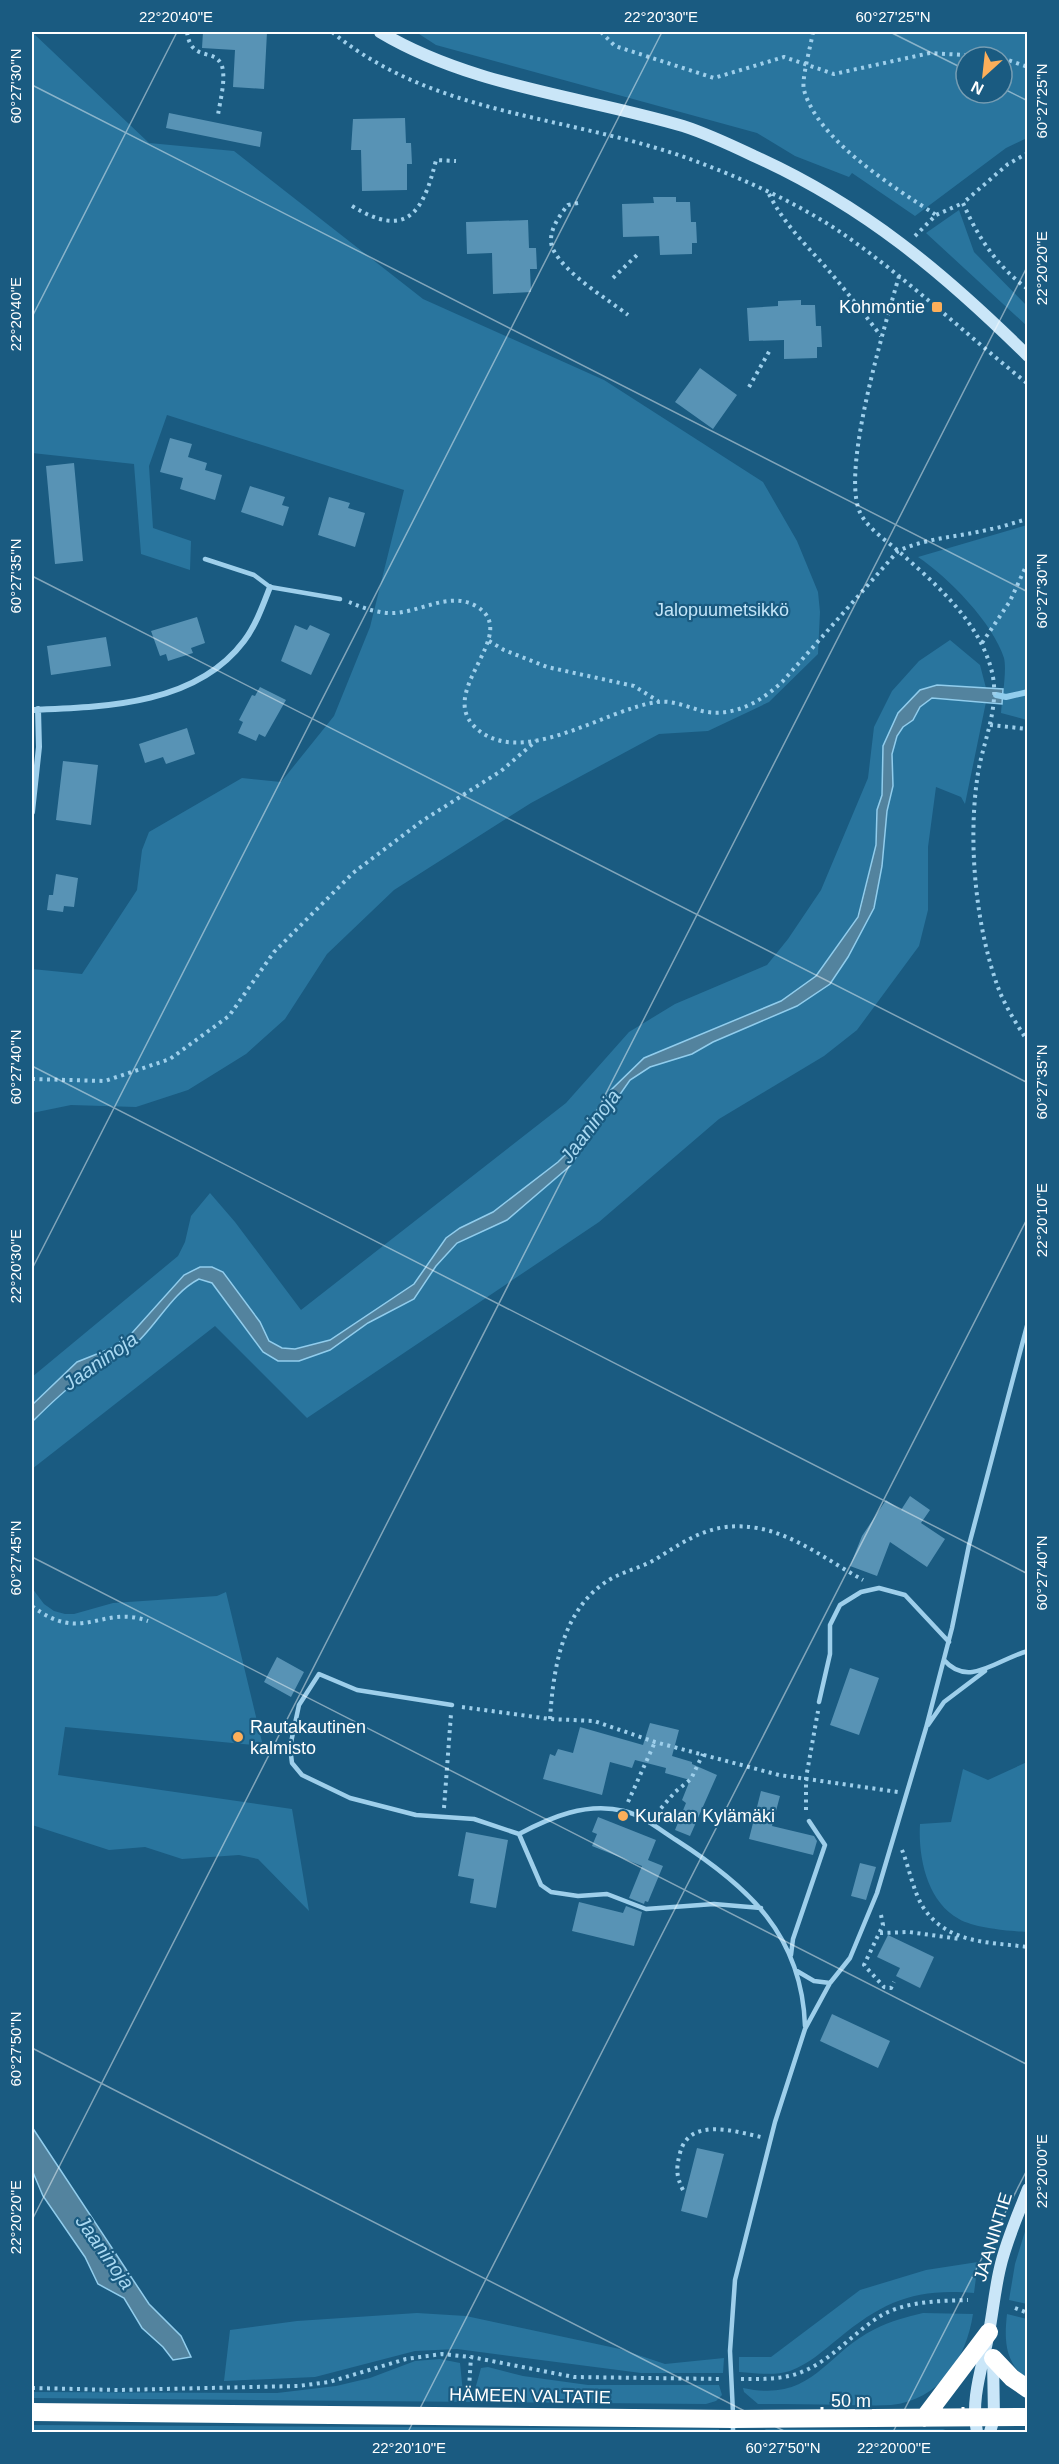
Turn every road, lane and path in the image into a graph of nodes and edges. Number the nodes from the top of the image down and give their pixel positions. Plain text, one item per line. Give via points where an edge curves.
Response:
1 (187, 32) edge
2 (332, 32) edge
3 (380, 32) edge
4 (601, 32) edge
5 (813, 32) edge
6 (954, 55) edge
7 (808, 65) junction
8 (218, 115) dead end
9 (1028, 153) edge
10 (456, 161) dead end
11 (769, 193) junction
12 (578, 203) dead end
13 (963, 203) junction
14 (352, 206) dead end
15 (936, 215) junction
16 (920, 232) dead end
17 (638, 254) dead end
18 (899, 276) junction
19 (613, 278) dead end
20 (1028, 289) edge
21 (628, 315) dead end
22 (882, 336) junction
23 (770, 350) dead end
24 (1028, 356) edge
25 (1028, 384) edge
26 (749, 387) dead end
27 (1028, 519) edge
28 (898, 551) junction
29 (205, 559) dead end
30 (1028, 562) edge
31 (270, 587) junction
32 (340, 599) joint
33 (489, 641) junction
34 (982, 643) junction
35 (658, 702) junction
36 (35, 710) edge
37 (990, 725) junction
38 (1028, 729) edge
39 (537, 741) junction
40 (32, 812) edge
41 (1028, 1042) edge
42 (32, 1079) edge
43 (1028, 1322) edge
44 (876, 1588) junction
45 (32, 1606) edge
46 (148, 1621) dead end
47 (949, 1642) junction
48 (1028, 1651) edge
49 (944, 1660) junction
50 (987, 1669) junction
51 (819, 1702) joint
52 (452, 1705) junction
53 (550, 1719) junction
54 (926, 1728) junction
55 (655, 1743) junction
56 (703, 1754) junction
57 (806, 1778) junction
58 (908, 1793) junction
59 (624, 1811) junction
60 (443, 1817) junction
61 (809, 1821) joint
62 (899, 1822) junction
63 (649, 1823) junction
64 (519, 1834) junction
65 (877, 1893) junction
66 (761, 1908) junction
67 (880, 1933) junction
68 (960, 1939) junction
69 (1028, 1947) edge
70 (791, 1957) junction
71 (796, 1971) junction
72 (894, 1982) dead end
73 (830, 1983) junction
74 (805, 2029) junction
75 (771, 2139) junction
76 (1028, 2189) edge
77 (683, 2190) dead end
78 (968, 2300) dead end
79 (1015, 2308) dead end
80 (1028, 2313) edge
81 (989, 2332) junction
82 (471, 2357) junction
83 (993, 2358) junction
84 (732, 2379) junction
85 (32, 2388) edge
86 (469, 2388) dead end
87 (1028, 2389) edge
88 (32, 2412) edge
89 (1028, 2417) edge
90 (924, 2418) junction
91 (975, 2425) edge
92 (992, 2425) edge
93 (733, 2426) edge

1 - 8 path via 196,52 221,64
2 - 11 path via 376,64 442,93 508,113 634,142 686,158
3 - 24 street via 477,73 706,134 799,177 843,201 906,245
4 - 7 path via 615,46 714,78 783,57
5 - 7 path
6 - 7 path via 930,53 834,74
7 - 15 path via 803,89 816,114 853,158
9 - 13 path via 1008,164
10 - 14 path via 436,160 420,204 410,216 392,223 372,218
11 - 18 path via 847,236
11 - 22 path via 796,237 822,262
12 - 21 path via 568,205 559,216 552,231 553,250 575,274
13 - 15 path
13 - 20 path via 977,236 1015,280
15 - 16 path
17 - 19 path
18 - 22 path
18 - 25 path
22 - 28 path via 854,464 856,495 859,512
23 - 26 path
27 - 28 path via 990,530 927,540
28 - 34 path via 925,574
28 - 35 path via 768,695 736,710 716,713
29 - 31 lane via 254,575
30 - 34 path via 1010,601
31 - 32 lane
31 - 36 street via 246,639 206,677 170,693 78,708
32 - 33 path via 388,613 433,603 466,601 488,617
33 - 35 path via 547,667 634,686
33 - 39 path via 465,699 472,724 486,736 502,741
34 - 37 path via 993,682
35 - 39 path
36 - 40 street via 39,747
37 - 38 path
37 - 41 path via 979,761 972,811 974,871 999,991
39 - 42 path via 501,771 422,821 353,873 274,952 229,1016 170,1059 105,1081
43 - 47 lane via 969,1545
44 - 47 lane via 905,1595
44 - 51 lane via 840,1605 830,1625 830,1654
44 - 53 path via 800,1544 759,1528 723,1525 692,1536 646,1565 603,1584 578,1611 555,1668
45 - 46 path via 49,1620 67,1625 124,1616
47 - 49 lane
48 - 50 lane
49 - 50 lane via 952,1670 967,1674
49 - 54 lane
50 - 54 lane via 944,1702
51 - 57 path
52 - 53 path
52 - 60 path
52 - 60 lane via 357,1690 319,1674 299,1705 291,1747 292,1763 302,1775 350,1798 416,1815
53 - 55 path via 594,1721
54 - 58 lane
55 - 56 path
55 - 59 path
56 - 57 path via 779,1775
56 - 63 path via 691,1779
57 - 58 path
57 - 61 path
58 - 62 lane
59 - 63 lane
59 - 64 lane via 587,1810 555,1815
60 - 64 lane via 474,1819
61 - 70 lane via 825,1845 793,1939
62 - 65 lane
62 - 68 path via 902,1849 923,1907
63 - 66 lane via 701,1856
64 - 66 lane via 541,1885 551,1892 607,1894 646,1909 714,1904
65 - 67 path via 883,1925
65 - 73 lane via 850,1958
66 - 70 lane via 783,1938
67 - 68 path via 909,1932
67 - 72 path via 864,1965 884,1986 891,1988
68 - 69 path
70 - 71 lane
71 - 73 lane via 814,1981
71 - 74 lane
73 - 74 lane
74 - 75 lane
75 - 77 path via 704,2129 692,2133 682,2144 676,2170
75 - 84 lane via 735,2280
76 - 81 street, JAANINTIE via 1000,2265
78 - 84 path via 931,2301 884,2314 804,2372
79 - 80 path
81 - 83 street, JAANINTIE
81 - 90 highway
81 - 91 street, JAANINTIE via 976,2386
82 - 84 path via 608,2380
82 - 85 path via 424,2355 329,2382 297,2386
82 - 86 path
83 - 87 highway
83 - 92 street, JAANINTIE
84 - 93 lane
88 - 93 highway, HÄMEEN VALTATIE
89 - 92 highway, HÄMEEN VALTATIE
90 - 91 highway, HÄMEEN VALTATIE
90 - 93 highway, HÄMEEN VALTATIE
91 - 92 highway, HÄMEEN VALTATIE

